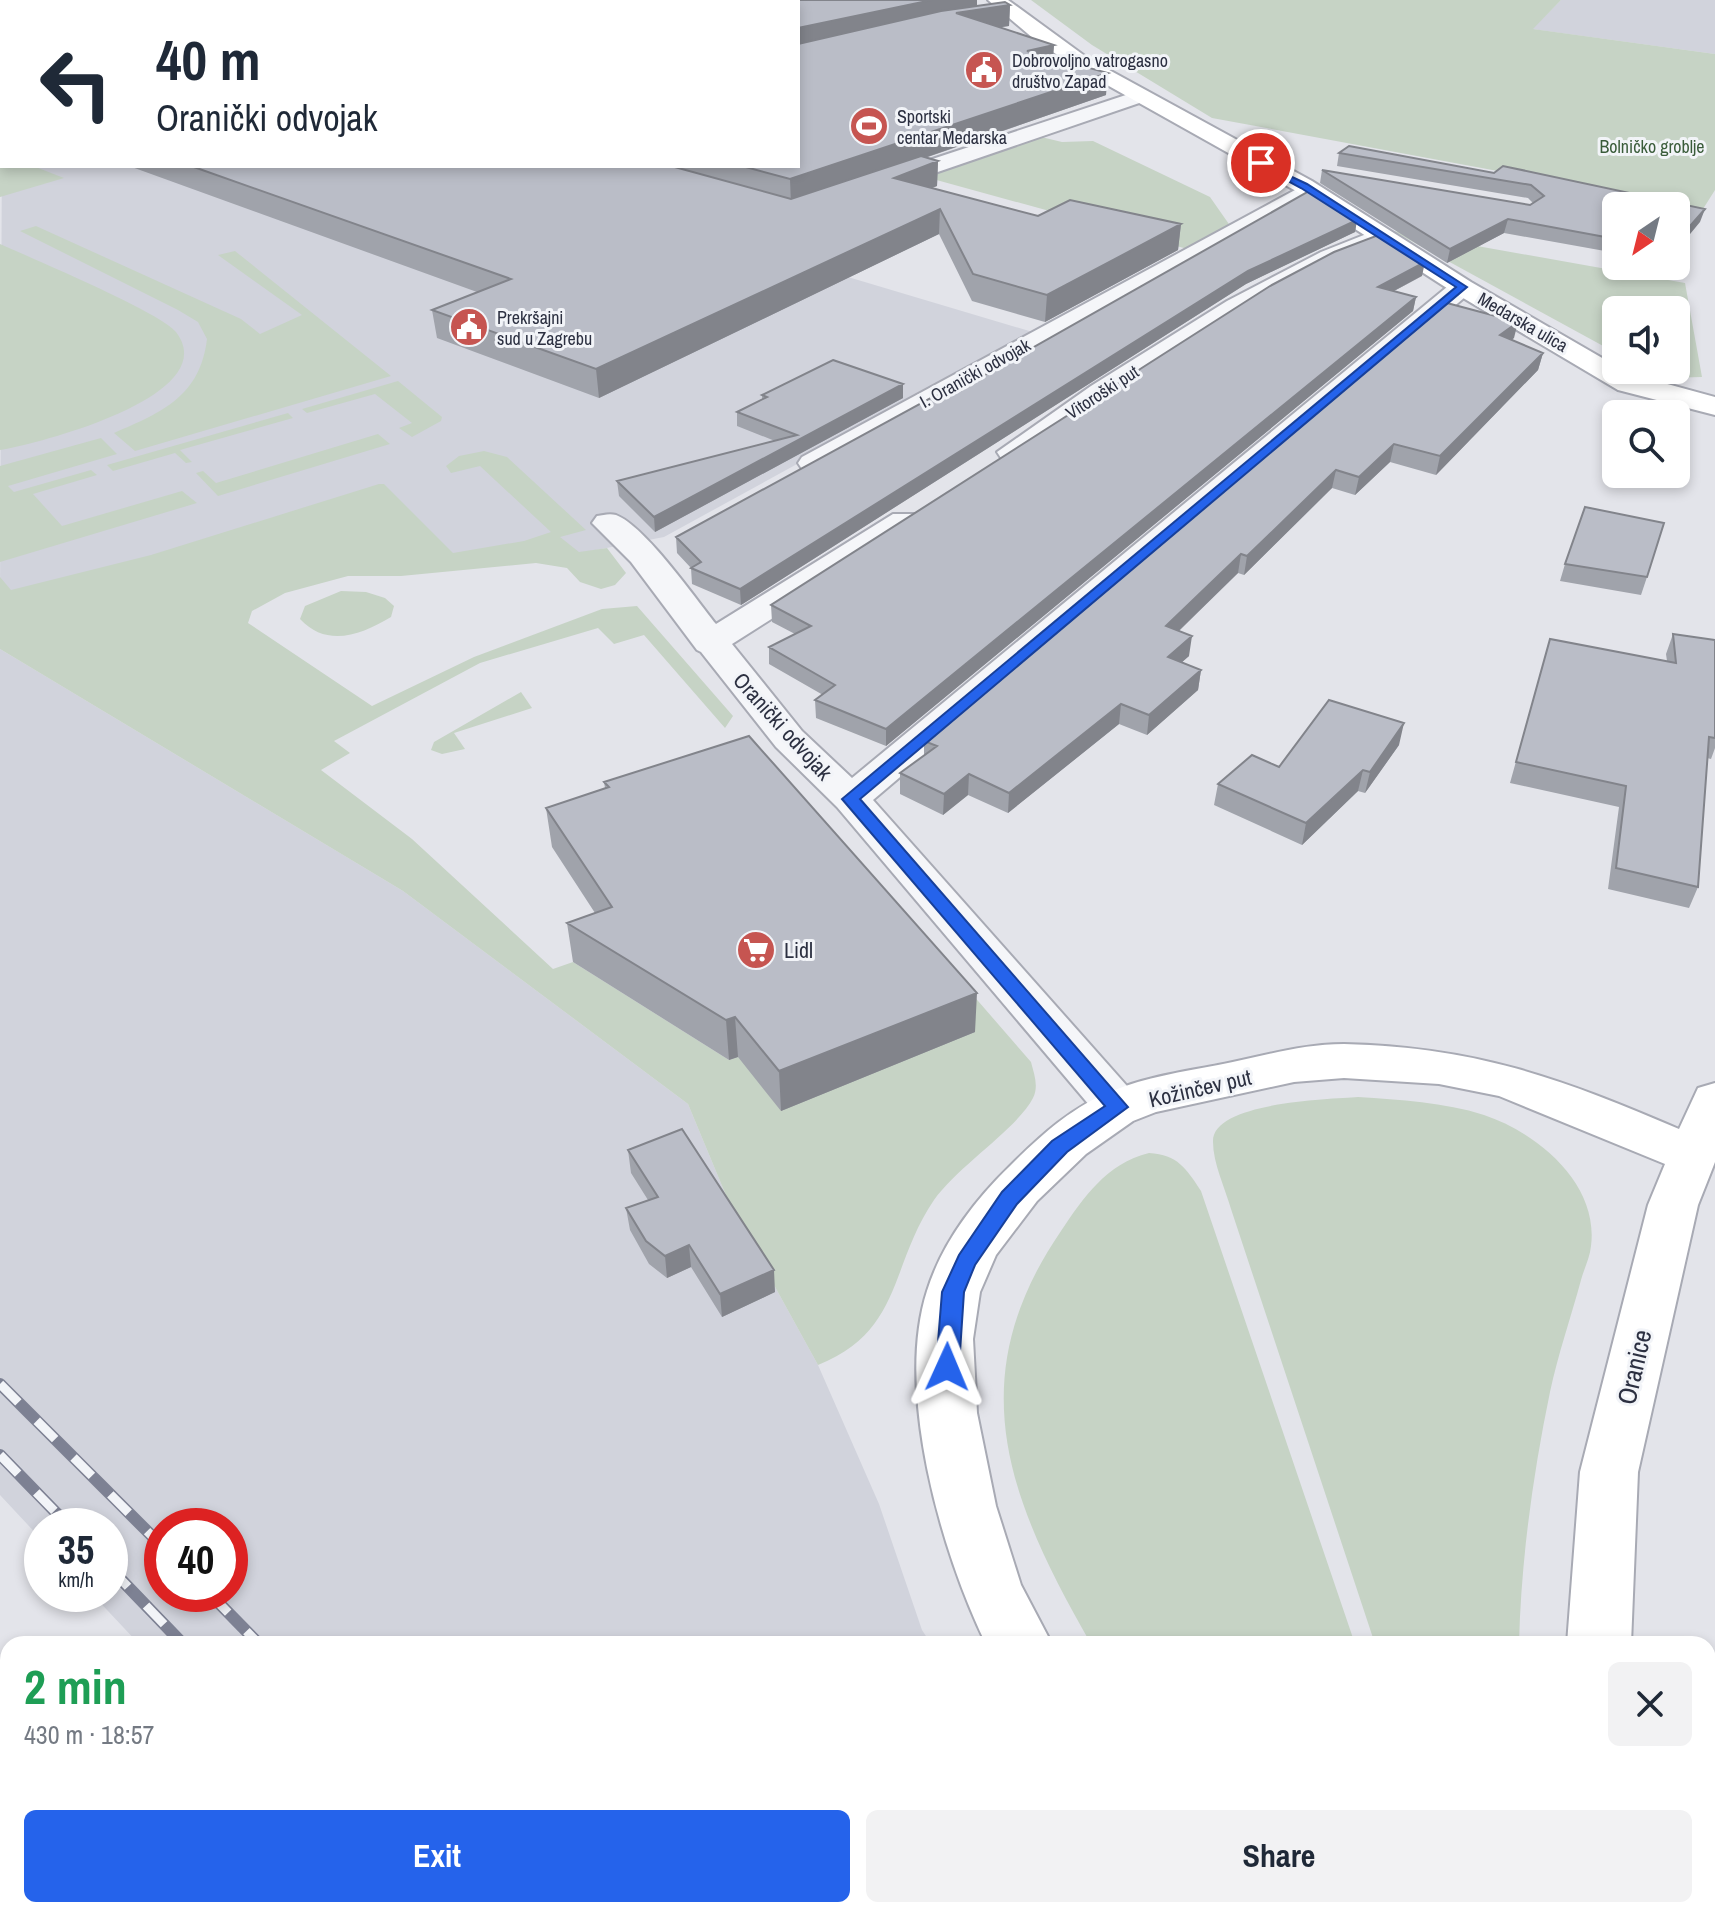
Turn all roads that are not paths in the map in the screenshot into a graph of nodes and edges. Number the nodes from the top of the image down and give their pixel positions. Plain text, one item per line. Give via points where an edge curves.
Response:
1 (1004, 7) edge
2 (982, 17) dead end
3 (1141, 96) junction
4 (1318, 182) junction
5 (866, 188) edge
6 (1382, 235) junction
7 (1462, 287) junction
8 (1715, 406) edge
9 (984, 470) edge
10 (790, 476) edge
11 (931, 503) edge
12 (608, 523) dead end
13 (709, 643) junction
14 (851, 799) junction
15 (1715, 1100) edge
16 (1118, 1107) junction
17 (1692, 1155) junction
18 (1015, 1636) edge
19 (1599, 1636) edge

1 - 2 street
1 - 3 street, Medarska ulica via 1082,63
3 - 4 street, Medarska ulica via 1261,163
3 - 5 street
4 - 6 street, Medarska ulica
4 - 10 street, I. Oranički odvojak
6 - 7 street, Medarska ulica
6 - 9 street, Vitoroški put via 1321,258 1257,292
7 - 8 street, Medarska ulica via 1628,384
7 - 14 street
11 - 13 street
12 - 13 street, Oranički odvojak via 655,550
13 - 14 street, Oranički odvojak via 789,739
14 - 16 street, Oranički odvojak
15 - 17 street, Oranice
16 - 17 street, Kožinčev put via 1326,1061 1441,1068 1510,1084
16 - 18 street, Kožinčev put via 1060,1146 1009,1198 960,1271 953,1292 947,1389 953,1449 974,1541
17 - 19 street, Oranice via 1673,1205 1609,1472

